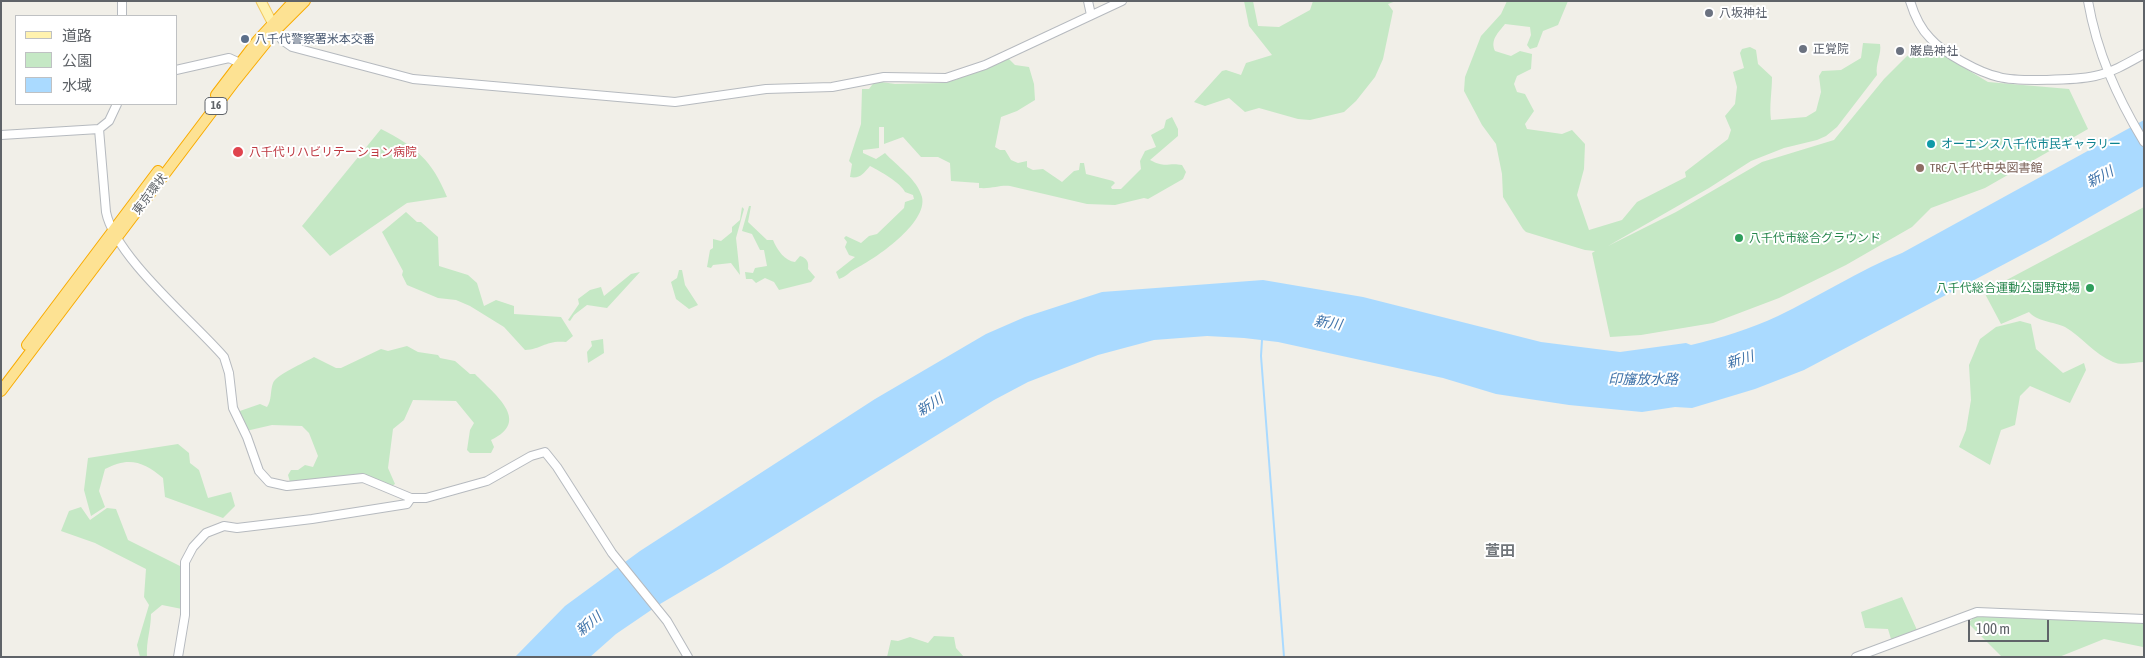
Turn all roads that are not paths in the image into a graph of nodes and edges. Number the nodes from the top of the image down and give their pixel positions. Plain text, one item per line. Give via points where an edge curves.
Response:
1 (122, 1) edge
2 (261, 1) edge
3 (294, 1) edge
4 (305, 1) edge
5 (1088, 1) edge
6 (1122, 1) edge
7 (1910, 1) edge
8 (2088, 1) edge
9 (122, 15) edge
10 (1091, 15) junction
11 (274, 27) junction
12 (2144, 54) edge
13 (240, 63) junction
14 (178, 70) edge
15 (2107, 72) junction
16 (117, 105) edge
17 (99, 129) junction
18 (1, 135) edge
19 (2144, 142) edge
20 (115, 233) junction
21 (1, 380) edge
22 (1, 391) edge
23 (410, 498) junction
24 (2144, 619) edge
25 (178, 657) edge
26 (688, 657) edge
27 (1856, 657) edge

1 - 9 street
2 - 11 main road
3 - 11 highway, 東京環状 / 16
4 - 11 highway, 東京環状 / 16
5 - 10 street
6 - 10 street
7 - 15 street via 1930,39 1949,53 2000,78 2072,79
8 - 15 street via 2094,34
10 - 11 street via 985,65 946,78 884,77 832,87 766,89 675,102 413,79 292,47 282,40
11 - 13 highway, 東京環状 / 16
11 - 20 highway, 東京環状 / 16
12 - 15 street
13 - 14 street via 229,58
13 - 20 highway, 東京環状 / 16
15 - 19 street
16 - 17 street via 109,121
17 - 18 street
17 - 20 street via 106,212
20 - 21 highway, 東京環状 / 16
20 - 22 highway, 東京環状 / 16
20 - 23 street via 163,294 224,357 233,408 264,478 276,485 287,486 363,478
23 - 25 street via 401,506 312,520 237,528 224,526 206,533 185,562 185,615
23 - 26 street via 426,498 487,481 531,456 545,452 558,467 614,556 662,614
24 - 27 street via 1977,612

